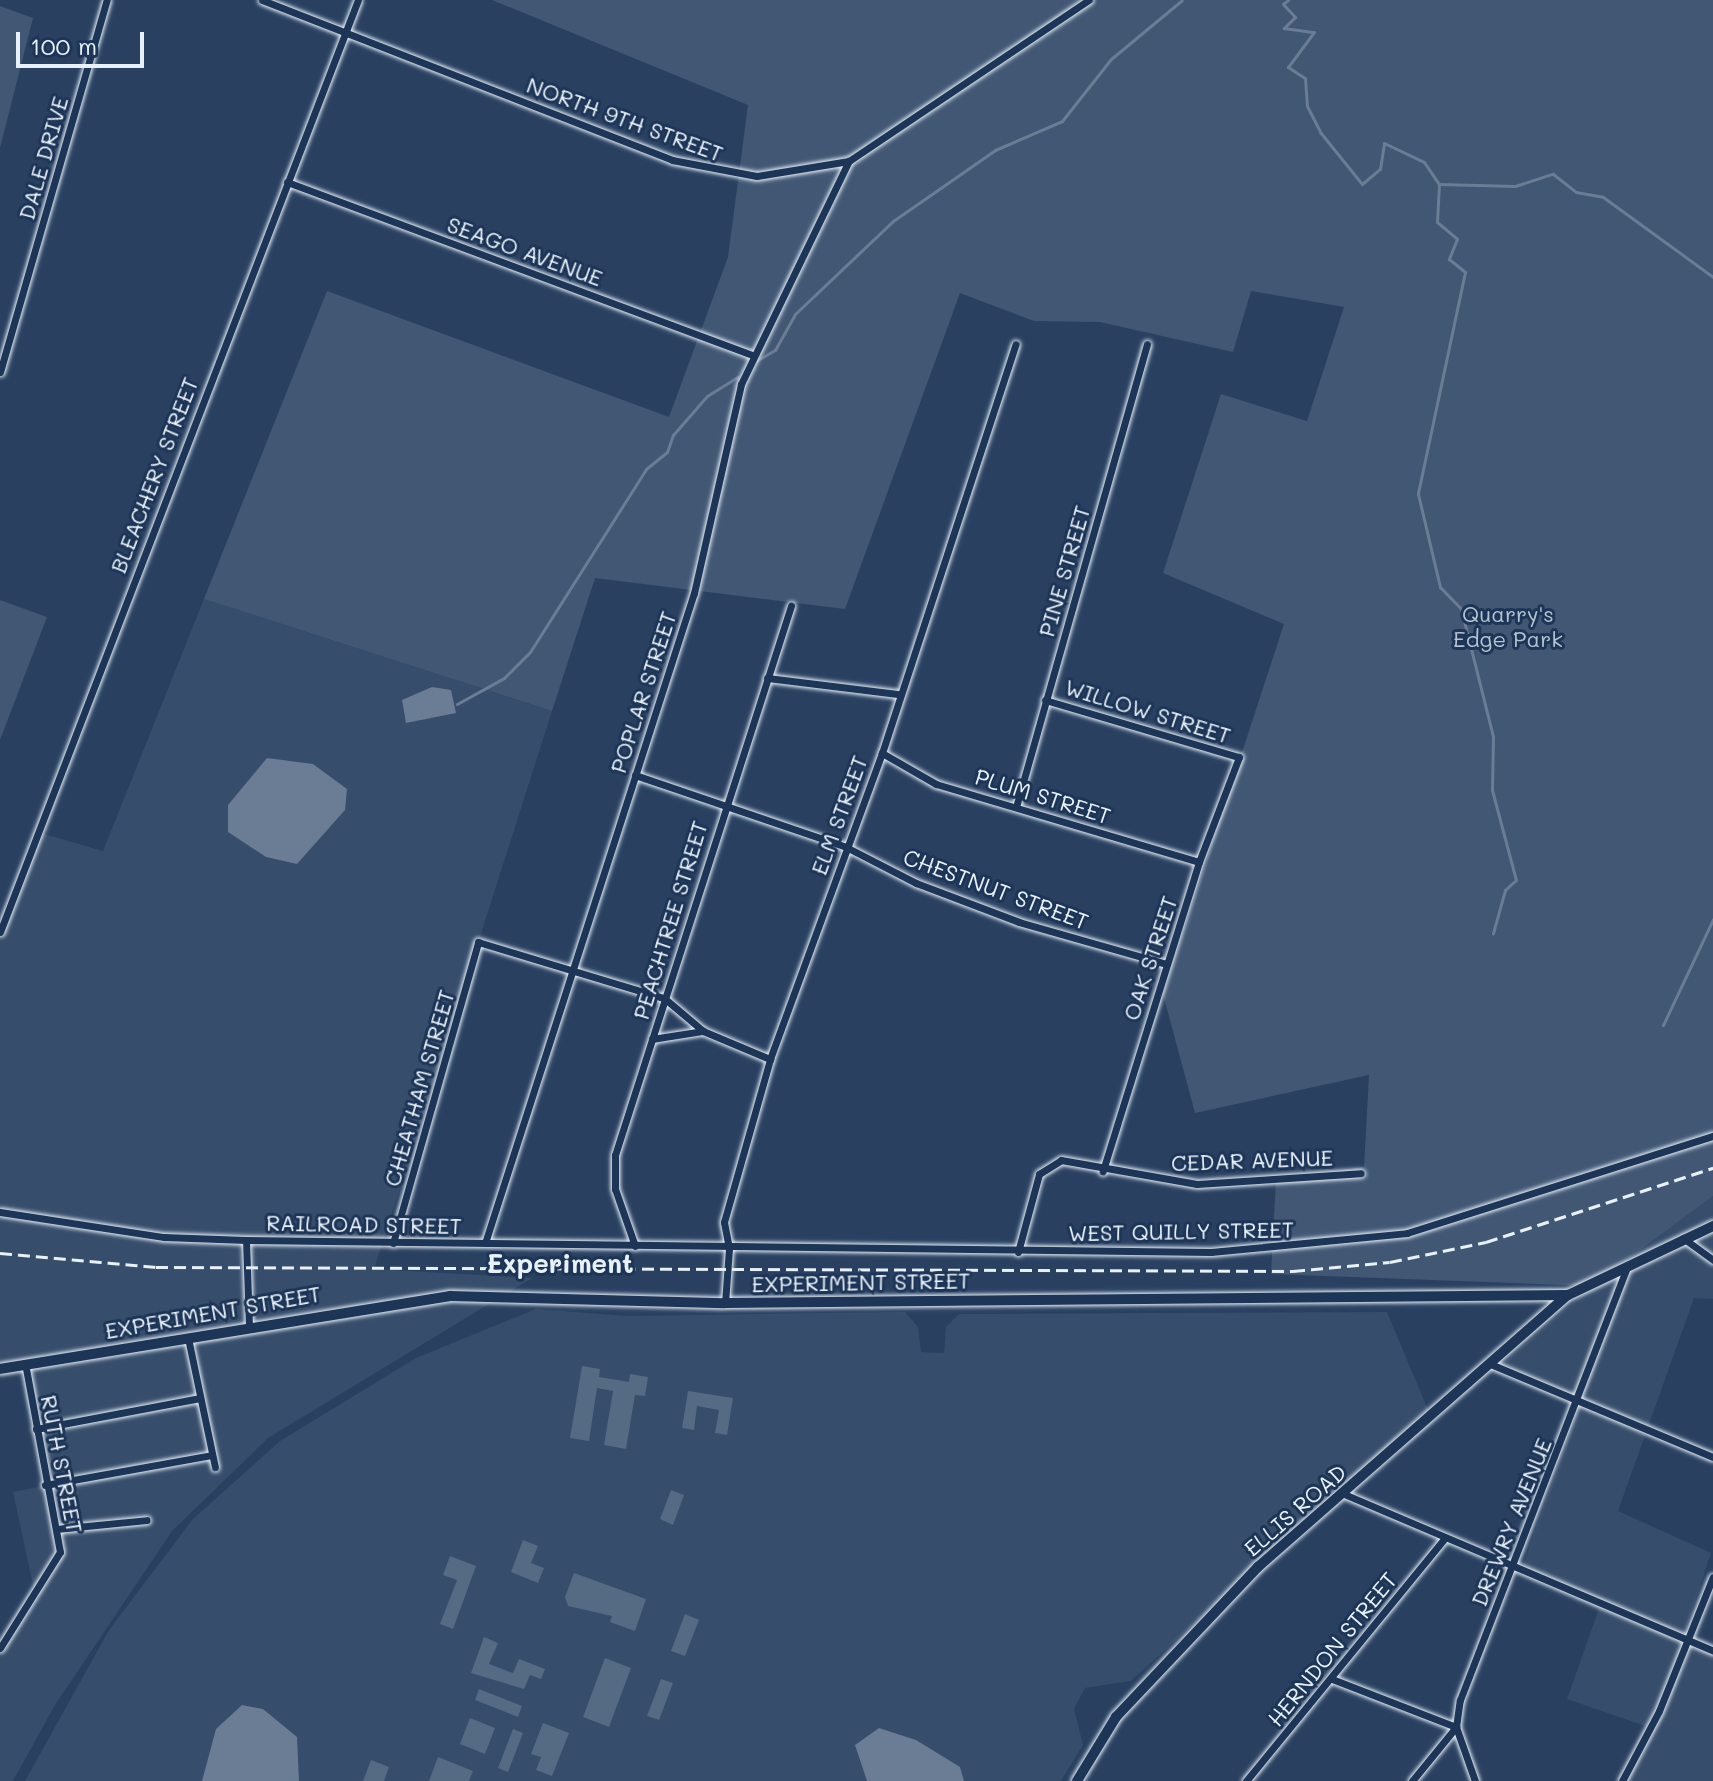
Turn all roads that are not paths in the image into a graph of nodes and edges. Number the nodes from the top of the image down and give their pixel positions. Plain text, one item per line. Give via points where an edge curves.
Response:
1 (107, 0) edge
2 (262, 0) edge
3 (358, 0) edge
4 (1089, 0) edge
5 (347, 34) junction
6 (849, 161) junction
7 (287, 182) junction
8 (1016, 344) dead end
9 (1147, 344) dead end
10 (751, 355) junction
11 (0, 372) edge
12 (791, 606) dead end
13 (767, 678) junction
14 (898, 694) junction
15 (1045, 700) junction
16 (882, 753) junction
17 (1239, 757) joint
18 (635, 775) junction
19 (726, 804) junction
20 (1016, 807) junction
21 (846, 847) junction
22 (1199, 862) junction
23 (0, 932) edge
24 (1166, 964) junction
25 (573, 967) junction
26 (664, 998) junction
27 (703, 1031) junction
28 (652, 1039) junction
29 (770, 1059) junction
30 (1713, 1136) edge
31 (1103, 1171) junction
32 (1361, 1173) dead end
33 (0, 1212) edge
34 (1713, 1226) edge
35 (1683, 1238) junction
36 (246, 1240) junction
37 (393, 1243) junction
38 (485, 1243) junction
39 (635, 1246) junction
40 (729, 1247) junction
41 (1018, 1252) junction
42 (1713, 1260) edge
43 (1627, 1265) junction
44 (1568, 1295) junction
45 (725, 1303) junction
46 (249, 1326) junction
47 (188, 1338) junction
48 (25, 1364) junction
49 (1493, 1365) junction
50 (0, 1369) edge
51 (200, 1398) junction
52 (1578, 1401) junction
53 (36, 1429) junction
54 (211, 1455) junction
55 (1713, 1457) edge
56 (215, 1467) dead end
57 (45, 1485) junction
58 (1344, 1494) junction
59 (147, 1520) dead end
60 (56, 1529) junction
61 (1444, 1539) junction
62 (1512, 1568) junction
63 (1713, 1577) edge
64 (1687, 1640) junction
65 (0, 1648) edge
66 (1713, 1651) edge
67 (1332, 1679) junction
68 (1456, 1727) junction
69 (1077, 1781) edge
70 (1246, 1781) edge
71 (1412, 1781) edge
72 (1475, 1781) edge
73 (1622, 1781) edge

1 - 11 street, DALE DRIVE
2 - 5 street, NORTH 9TH STREET
3 - 5 street, BLEACHERY STREET
4 - 6 street, NORTH 9TH STREET
5 - 6 street, NORTH 9TH STREET via 721,173 757,176
5 - 7 street, BLEACHERY STREET
6 - 10 street, POPLAR STREET
7 - 10 street, SEAGO AVENUE
7 - 23 street, BLEACHERY STREET
8 - 14 street, ELM STREET
9 - 15 street, PINE STREET
10 - 18 street, POPLAR STREET via 732,411 694,593
12 - 13 street, PEACHTREE STREET
13 - 14 street
13 - 19 street, PEACHTREE STREET
14 - 16 street, ELM STREET
15 - 17 street, WILLOW STREET
15 - 20 street, PINE STREET
16 - 20 street, PLUM STREET via 936,784
16 - 21 street, ELM STREET
17 - 22 street, OAK STREET
18 - 19 street, CHESTNUT STREET
18 - 25 street, POPLAR STREET
19 - 21 street, CHESTNUT STREET
19 - 26 street, PEACHTREE STREET
20 - 22 street, PLUM STREET
21 - 24 street, CHESTNUT STREET via 916,883 1019,922
21 - 29 street, ELM STREET
22 - 24 street, OAK STREET
24 - 31 street, OAK STREET
25 - 26 street
25 - 37 street, CHEATHAM STREET via 478,942
25 - 38 street, POPLAR STREET
26 - 27 street
26 - 28 street, PEACHTREE STREET
27 - 28 street
27 - 29 street
28 - 39 street, PEACHTREE STREET via 612,1172
29 - 40 street, ELM STREET via 724,1222
30 - 41 street, WEST QUILLY STREET via 1479,1214 1357,1241 1211,1252
31 - 32 street, CEDAR AVENUE via 1197,1184
31 - 41 street, CEDAR AVENUE via 1061,1160 1050,1163 1039,1174
33 - 36 street, RAILROAD STREET via 164,1237
34 - 35 main road, EXPERIMENT STREET
35 - 42 street
35 - 43 main road, EXPERIMENT STREET
36 - 37 street, RAILROAD STREET
36 - 46 street
37 - 38 street, RAILROAD STREET
38 - 39 street, RAILROAD STREET
39 - 40 street, RAILROAD STREET
40 - 41 street, WEST QUILLY STREET
40 - 45 street, ELM STREET
43 - 44 main road, EXPERIMENT STREET
43 - 52 street, DREWRY AVENUE via 1625,1283
44 - 45 main road, EXPERIMENT STREET
44 - 49 main road, ELLIS ROAD
45 - 46 main road, EXPERIMENT STREET via 450,1296
46 - 47 main road, EXPERIMENT STREET
47 - 48 main road, EXPERIMENT STREET
47 - 51 street
48 - 50 main road, EXPERIMENT STREET
48 - 53 street, RUTH STREET
49 - 52 street
49 - 58 main road, ELLIS ROAD
51 - 53 street
51 - 54 street
52 - 55 street
52 - 62 street, DREWRY AVENUE
53 - 57 street, RUTH STREET
54 - 56 street
54 - 57 street
57 - 60 street, RUTH STREET
58 - 61 street
58 - 69 main road, ELLIS ROAD via 1179,1647 1116,1717
59 - 60 street
60 - 65 street, RUTH STREET via 60,1552
61 - 62 street
61 - 67 street, HERNDON STREET
62 - 64 street
62 - 68 street, DREWRY AVENUE via 1460,1700
63 - 64 street
64 - 66 street
64 - 73 street
67 - 68 street
67 - 70 street, HERNDON STREET
68 - 71 street, DREWRY AVENUE
68 - 72 street

